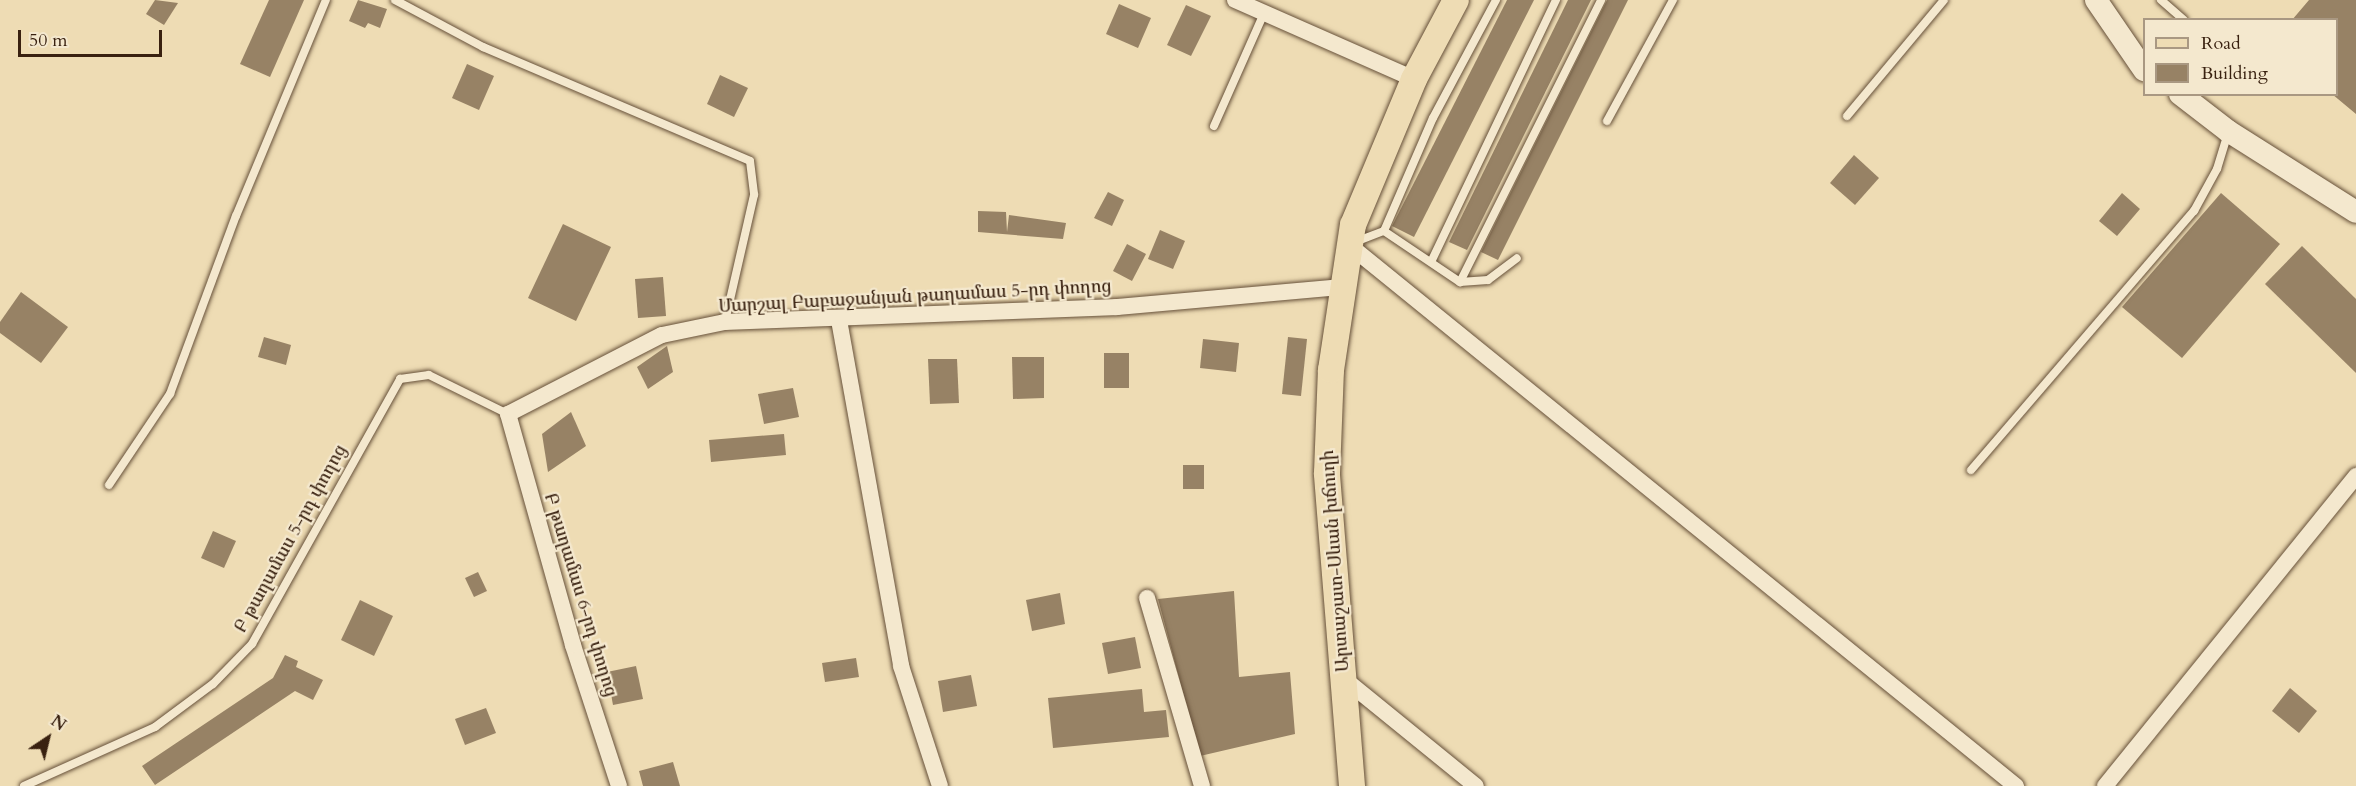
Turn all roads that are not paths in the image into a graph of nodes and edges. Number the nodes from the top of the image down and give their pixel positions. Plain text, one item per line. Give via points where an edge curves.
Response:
1 (326, 0) edge
2 (395, 0) edge
3 (1235, 0) edge
4 (1456, 0) edge
5 (1496, 0) edge
6 (1556, 0) edge
7 (1600, 0) edge
8 (1672, 0) edge
9 (1944, 0) edge
10 (2096, 0) edge
11 (2161, 0) edge
12 (1264, 13) junction
13 (2182, 18) edge
14 (2143, 67) edge
15 (1414, 79) junction
16 (2183, 96) edge
17 (1847, 116) dead end
18 (1606, 121) dead end
19 (1214, 126) dead end
20 (2228, 131) junction
21 (2356, 212) edge
22 (1384, 231) junction
23 (1350, 245) junction
24 (1516, 258) dead end
25 (1432, 260) junction
26 (1460, 282) junction
27 (1343, 287) junction
28 (839, 320) junction
29 (725, 322) junction
30 (508, 414) junction
31 (1971, 470) dead end
32 (2356, 476) edge
33 (109, 486) dead end
34 (1147, 598) dead end
35 (1343, 678) junction
36 (24, 786) edge
37 (619, 786) edge
38 (940, 786) edge
39 (1202, 786) edge
40 (1352, 786) edge
41 (1476, 786) edge
42 (2016, 786) edge
43 (2105, 786) edge

1 - 33 lane via 236,216 170,394
2 - 29 lane via 483,47 750,161 754,195
3 - 12 street
4 - 15 main road, Արտաշատ-Սևան խճուղի
5 - 22 lane via 1433,118
6 - 25 lane
7 - 26 lane
8 - 18 lane
9 - 17 lane
10 - 14 street
11 - 13 lane
12 - 15 street
12 - 19 lane
15 - 23 main road, Արտաշատ-Սևան խճուղի via 1353,225
16 - 20 street
20 - 21 street
20 - 31 lane via 2217,169 2194,211
22 - 23 lane
22 - 25 lane
23 - 27 main road, Արտաշատ-Սևան խճուղի
23 - 42 street
24 - 26 lane via 1488,280
25 - 26 lane
27 - 28 street, Մարշալ Բաբաջանյան թաղամաս 5-րդ փողոց via 1117,307
27 - 35 main road, Արտաշատ-Սևան խճուղի via 1331,370 1327,473
28 - 29 street, Մարշալ Բաբաջանյան թաղամաս 5-րդ փողոց
28 - 38 street via 901,666
29 - 30 street, Մարշալ Բաբաջանյան թաղամաս 5-րդ փողոց via 662,335
30 - 36 lane, Բ թաղամաս 5-րդ փողոց via 429,375 400,379 252,644 213,684 155,727
30 - 37 street, Բ թաղամաս 6-րդ փողոց via 573,645
32 - 43 street
34 - 39 street
35 - 40 main road, Արտաշատ-Սևան խճուղի
35 - 41 street

